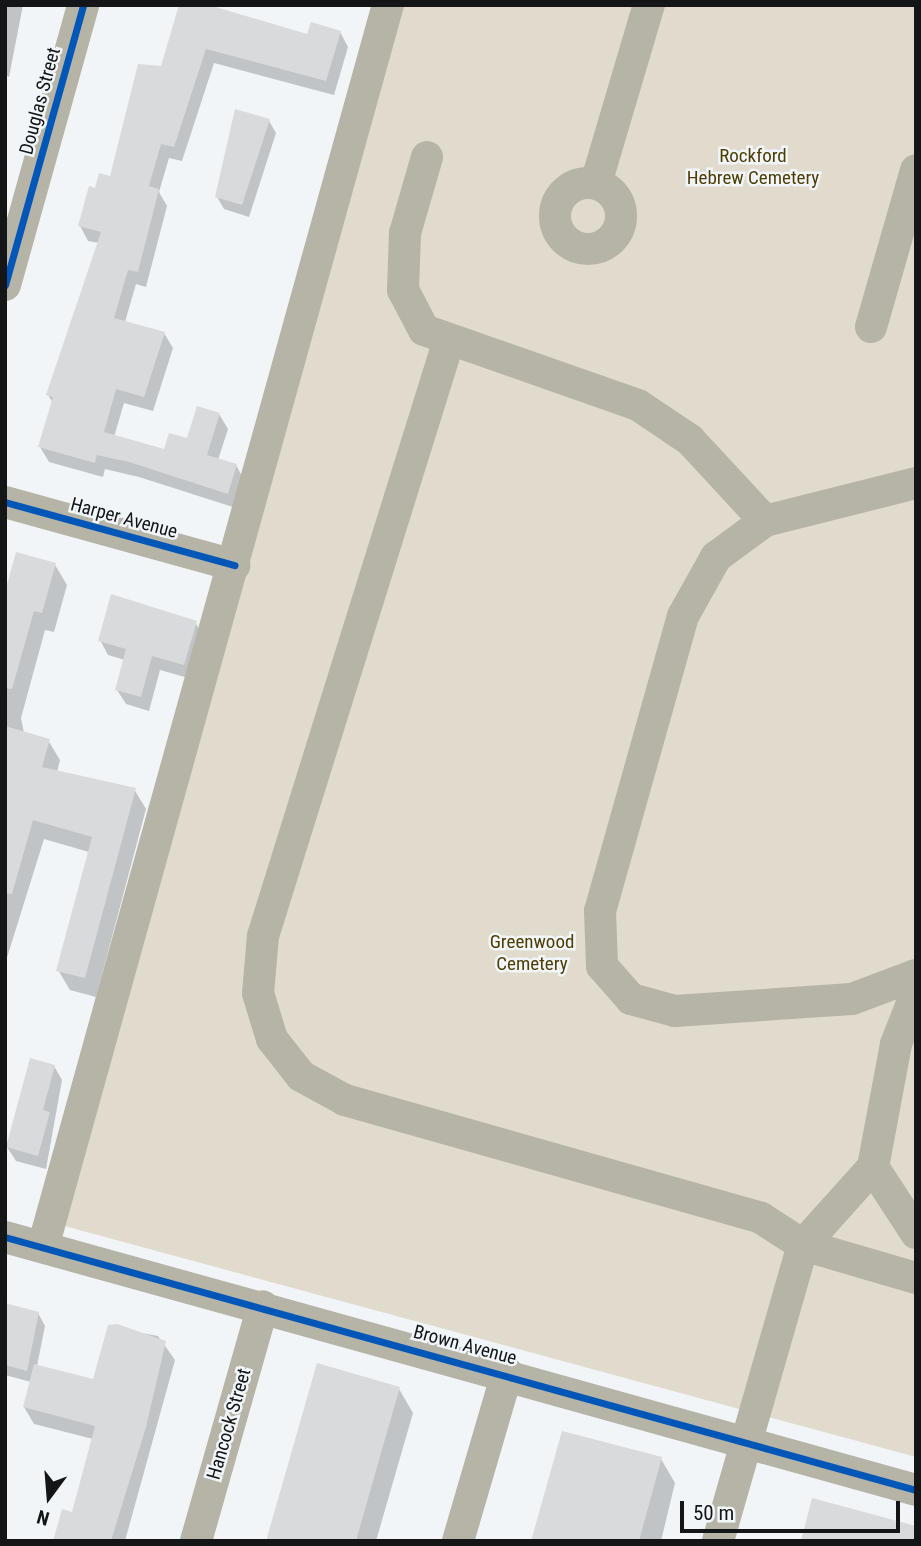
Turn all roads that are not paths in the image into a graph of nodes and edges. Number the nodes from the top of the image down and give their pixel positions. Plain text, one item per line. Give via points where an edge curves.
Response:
1 (83, 5) edge
2 (388, 5) edge
3 (649, 5) edge
4 (427, 157) dead end
5 (916, 170) edge
6 (597, 180) dead end
7 (5, 285) edge
8 (871, 327) dead end
9 (449, 340) junction
10 (916, 483) edge
11 (5, 502) edge
12 (765, 520) junction
13 (234, 565) junction
14 (916, 975) edge
15 (916, 993) edge
16 (873, 1167) junction
17 (916, 1233) edge
18 (6, 1238) edge
19 (803, 1245) junction
20 (43, 1247) junction
21 (916, 1278) edge
22 (262, 1307) junction
23 (507, 1373) junction
24 (746, 1440) junction
25 (916, 1490) edge
26 (196, 1541) edge
27 (458, 1541) edge
28 (719, 1541) edge

1 - 7 street, Douglas Street
2 - 13 street
3 - 6 street
4 - 9 street via 405,233 403,290 424,330
5 - 8 street
9 - 12 street via 638,405 690,440
9 - 19 street via 263,936 258,993 272,1039 301,1076 345,1100 761,1217
10 - 12 street
11 - 13 street, Harper Avenue
12 - 14 street via 716,557 683,616 600,911 602,966 631,999 675,1011 852,999
13 - 20 street
15 - 16 street via 896,1044
16 - 17 street
16 - 19 street
18 - 20 street, Brown Avenue
19 - 21 street
19 - 24 street
20 - 22 street, Brown Avenue
22 - 23 street, Brown Avenue
22 - 26 street, Hancock Street
23 - 24 street, Brown Avenue
23 - 27 street
24 - 25 street, Brown Avenue
24 - 28 street

